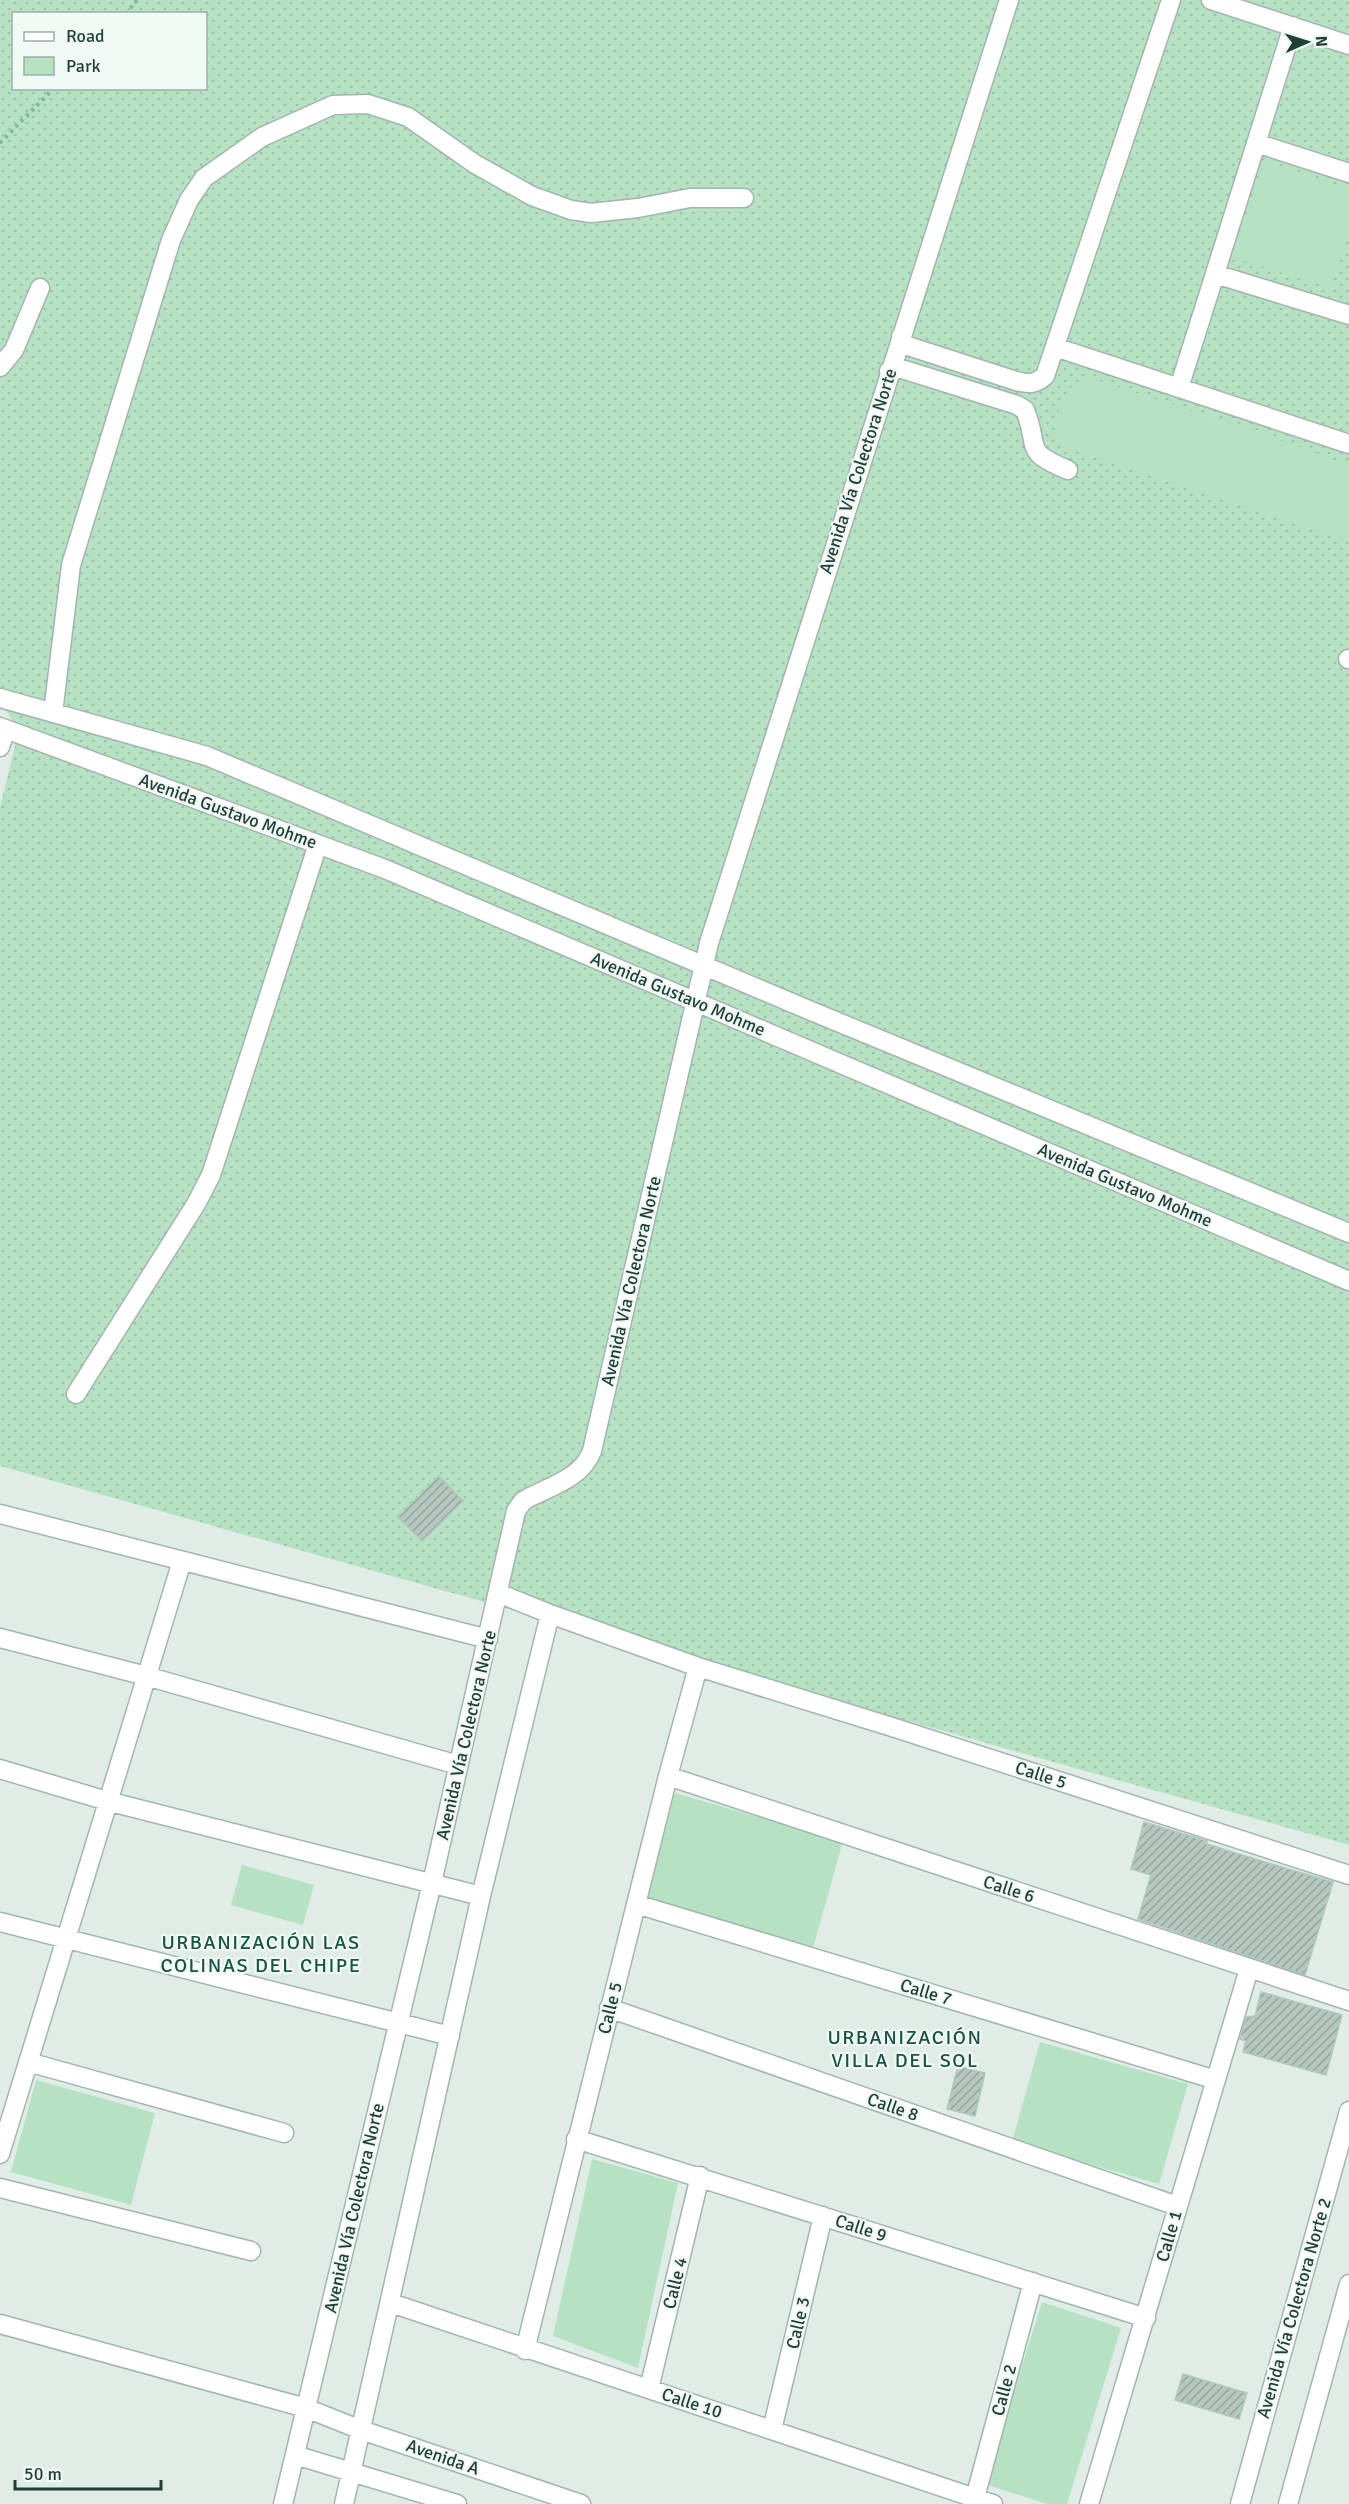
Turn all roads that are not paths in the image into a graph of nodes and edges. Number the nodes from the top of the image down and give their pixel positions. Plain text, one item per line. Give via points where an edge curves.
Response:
1 (1009, 0) edge
2 (1171, 0) edge
3 (1211, 0) edge
4 (1293, 26) junction
5 (1349, 45) edge
6 (1256, 143) junction
7 (1349, 173) edge
8 (744, 198) dead end
9 (1215, 274) junction
10 (40, 288) dead end
11 (1349, 315) edge
12 (901, 336) junction
13 (1055, 347) junction
14 (0, 367) edge
15 (889, 372) junction
16 (1179, 388) junction
17 (1349, 444) edge
18 (1068, 470) dead end
19 (0, 698) edge
20 (53, 713) junction
21 (3, 728) edge
22 (0, 747) edge
23 (318, 844) junction
24 (703, 965) junction
25 (695, 1001) junction
26 (1349, 1233) edge
27 (1349, 1281) edge
28 (76, 1394) dead end
29 (0, 1514) edge
30 (182, 1561) junction
31 (498, 1593) junction
32 (550, 1614) junction
33 (0, 1638) edge
34 (488, 1639) junction
35 (698, 1667) junction
36 (146, 1676) junction
37 (458, 1766) junction
38 (0, 1769) edge
39 (668, 1776) junction
40 (107, 1801) junction
41 (1349, 1875) edge
42 (432, 1883) junction
43 (481, 1896) junction
44 (636, 1904) junction
45 (0, 1922) edge
46 (65, 1940) junction
47 (1249, 1969) junction
48 (1349, 2001) edge
49 (609, 2008) junction
50 (398, 2022) junction
51 (450, 2036) junction
52 (28, 2062) junction
53 (1216, 2080) junction
54 (1349, 2111) edge
55 (284, 2133) dead end
56 (576, 2139) junction
57 (0, 2154) edge
58 (700, 2176) junction
59 (0, 2188) edge
60 (1177, 2206) junction
61 (823, 2216) junction
62 (251, 2251) dead end
63 (1033, 2282) junction
64 (1349, 2284) edge
65 (391, 2303) junction
66 (1346, 2310) edge
67 (1146, 2318) junction
68 (0, 2324) edge
69 (525, 2350) junction
70 (649, 2389) junction
71 (306, 2408) junction
72 (361, 2430) junction
73 (772, 2430) junction
74 (295, 2455) junction
75 (352, 2470) junction
76 (975, 2498) junction
77 (283, 2504) edge
78 (344, 2504) edge
79 (457, 2504) edge
80 (581, 2504) edge
81 (993, 2504) edge
82 (1089, 2504) edge
83 (1239, 2504) edge
84 (1288, 2504) edge

1 - 12 street, Avenida Vía Colectora Norte
2 - 13 street
3 - 4 street
4 - 5 street
4 - 6 street
6 - 7 street
6 - 9 street
8 - 20 street via 690,198 591,213 571,210 532,196 484,169 408,117 368,104 333,105 262,137 204,178 171,240 71,565
9 - 11 street
9 - 16 street
10 - 14 street via 14,350
12 - 13 street via 905,345 1030,384 1045,376
12 - 15 street, Avenida Vía Colectora Norte
13 - 16 street
15 - 18 street via 898,368 1017,405 1025,410 1037,454
15 - 24 street, Avenida Vía Colectora Norte
16 - 17 street
19 - 20 street, Avenida Gustavo Mohme
20 - 24 street, Avenida Gustavo Mohme via 207,756
21 - 22 street
21 - 23 street, Avenida Gustavo Mohme
23 - 25 street, Avenida Gustavo Mohme
23 - 28 street via 211,1175
24 - 25 street, Avenida Vía Colectora Norte
24 - 26 street, Avenida Gustavo Mohme
25 - 27 street, Avenida Gustavo Mohme
25 - 31 street, Avenida Vía Colectora Norte via 592,1451 574,1475 523,1501 516,1511
29 - 30 street
30 - 34 street
30 - 36 street
31 - 32 street, Calle 5
31 - 34 street, Avenida Vía Colectora Norte
32 - 35 street, Calle 5
32 - 43 street
33 - 36 street
34 - 37 street, Avenida Vía Colectora Norte
35 - 39 street, Calle 5
35 - 41 street, Calle 5
36 - 37 street
36 - 40 street
37 - 42 street, Avenida Vía Colectora Norte
38 - 40 street
39 - 44 street, Calle 5
39 - 47 street, Calle 6
40 - 42 street
40 - 46 street
42 - 43 street
42 - 50 street, Avenida Vía Colectora Norte
43 - 51 street
44 - 49 street, Calle 5
44 - 53 street, Calle 7
45 - 46 street
46 - 50 street
46 - 52 street
47 - 48 street, Calle 6
47 - 53 street, Calle 1
49 - 56 street, Calle 5
49 - 60 street, Calle 8
50 - 51 street
50 - 71 street, Avenida Vía Colectora Norte
51 - 65 street
52 - 55 street
52 - 57 street
53 - 60 street, Calle 1
54 - 83 street, Avenida Vía Colectora Norte 2
56 - 58 street, Calle 9
56 - 69 street, Calle 5
58 - 61 street, Calle 9
58 - 70 street, Calle 4
59 - 62 street
60 - 67 street, Calle 1
61 - 63 street, Calle 9
61 - 73 street, Calle 3
63 - 67 street, Calle 9
63 - 76 street, Calle 2
64 - 66 street
65 - 69 street, Calle 10
65 - 72 street
66 - 84 street
67 - 82 street, Calle 1
68 - 71 street, Avenida A
69 - 70 street, Calle 10
70 - 73 street, Calle 10
71 - 72 street, Avenida A
71 - 74 street, Avenida Vía Colectora Norte
72 - 75 street
72 - 80 street, Avenida A
73 - 76 street, Calle 10
74 - 75 street
74 - 77 street, Avenida Vía Colectora Norte
75 - 78 street
75 - 79 street
76 - 81 street, Calle 10

